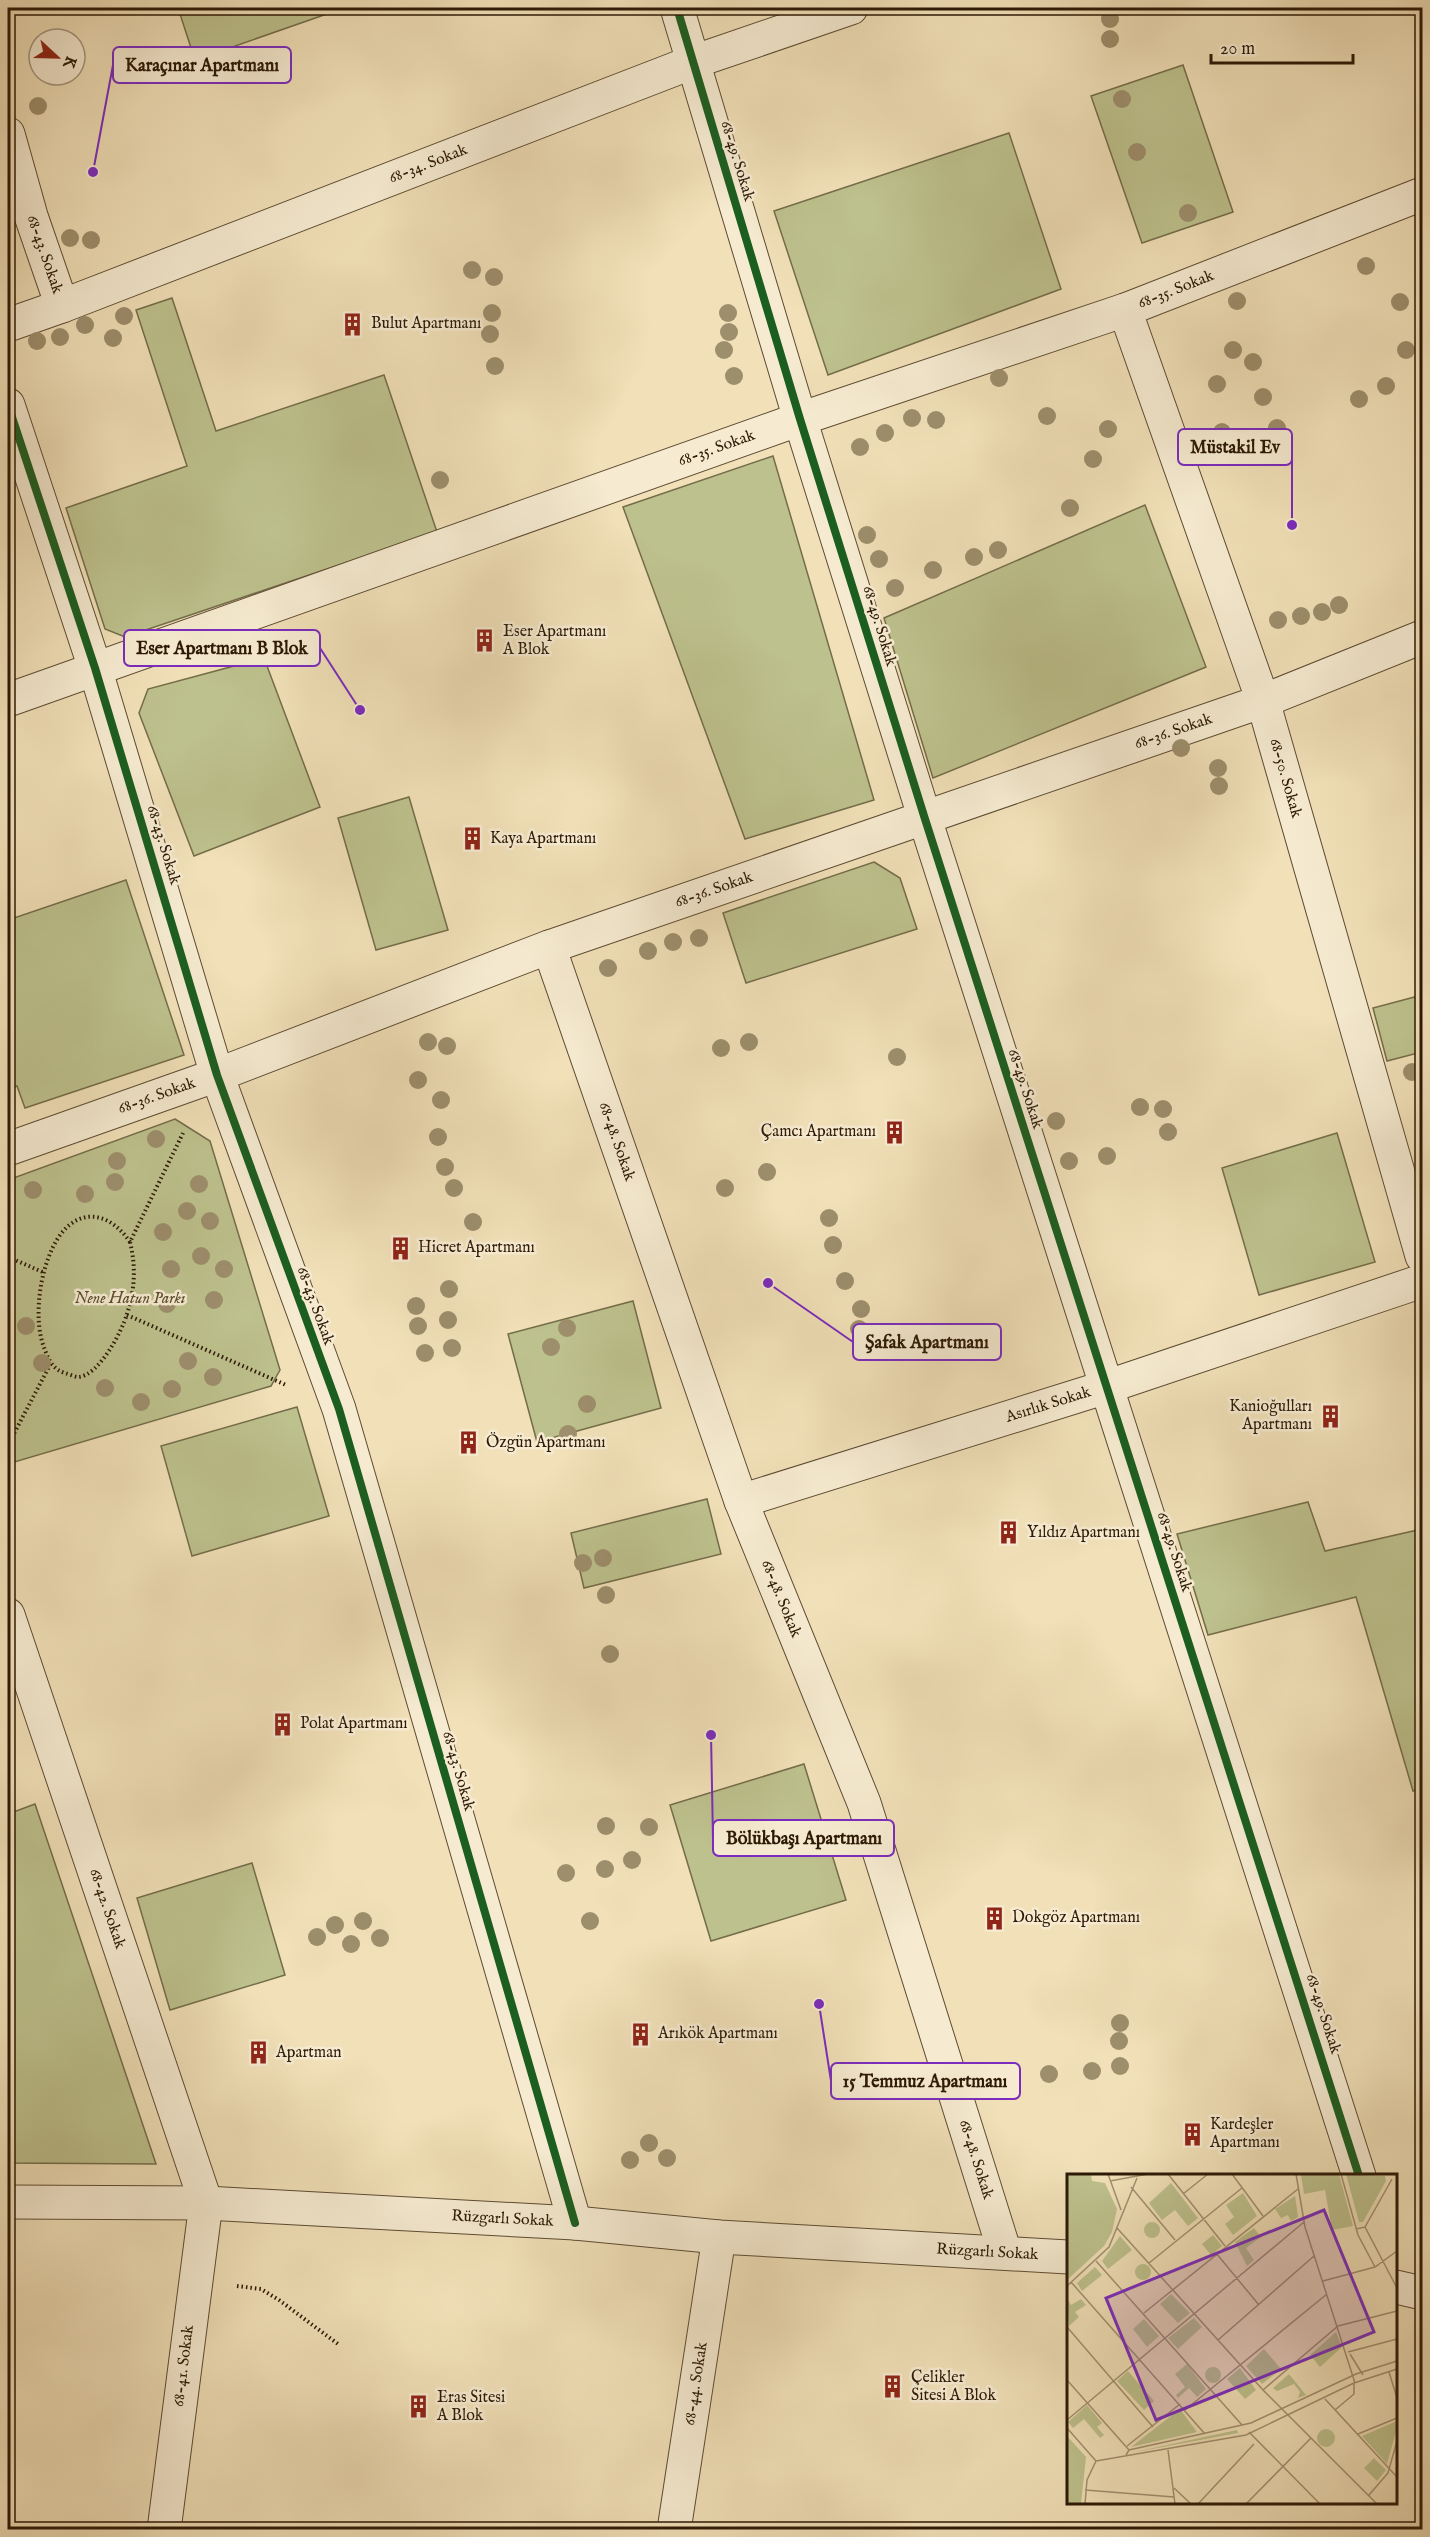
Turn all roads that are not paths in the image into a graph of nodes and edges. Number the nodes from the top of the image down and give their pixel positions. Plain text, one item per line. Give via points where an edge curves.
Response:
1 (677, 8) edge
2 (851, 8) edge
3 (693, 62) junction
4 (8, 134) edge
5 (1422, 194) edge
6 (62, 306) junction
7 (1125, 310) junction
8 (8, 325) edge
9 (8, 405) edge
10 (800, 419) junction
11 (1422, 637) edge
12 (96, 668) junction
13 (8, 700) edge
14 (1263, 701) junction
15 (925, 819) junction
16 (549, 947) junction
17 (217, 1076) junction
18 (8, 1149) edge
19 (1422, 1256) edge
20 (1422, 1281) edge
21 (1106, 1387) junction
22 (741, 1501) junction
23 (8, 1615) edge
24 (1359, 2174) edge
25 (8, 2202) edge
26 (206, 2203) junction
27 (575, 2223) junction
28 (719, 2237) junction
29 (1005, 2253) junction
30 (1067, 2258) edge
31 (1397, 2287) edge
32 (1422, 2293) edge
33 (164, 2529) edge
34 (674, 2529) edge

1 - 3 street, 68-49. Sokak
2 - 3 street, 68-34. Sokak
3 - 6 street, 68-34. Sokak
3 - 10 street, 68-49. Sokak
4 - 6 street, 68-43. Sokak
5 - 7 street, 68-35. Sokak
6 - 8 street, 68-34. Sokak
7 - 10 street, 68-35. Sokak
7 - 14 street, 68-50. Sokak
9 - 12 street, 68-43. Sokak
10 - 12 street, 68-35. Sokak
10 - 15 street, 68-49. Sokak
11 - 14 street, 68-36. Sokak
12 - 13 street, 68-35. Sokak
12 - 17 street, 68-43. Sokak
14 - 15 street, 68-36. Sokak
14 - 19 street, 68-50. Sokak
15 - 16 street, 68-36. Sokak
15 - 21 street, 68-49. Sokak
16 - 17 street, 68-36. Sokak
16 - 22 street, 68-48. Sokak
17 - 18 street, 68-36. Sokak
17 - 27 street, 68-43. Sokak via 339,1409
20 - 21 street, Asırlık Sokak
21 - 22 street, Asırlık Sokak
21 - 24 street, 68-49. Sokak
22 - 29 street, 68-48. Sokak via 864,1803
23 - 26 street, 68-42. Sokak
25 - 26 street, Rüzgarlı Sokak
26 - 27 street, Rüzgarlı Sokak
26 - 33 street, 68-41. Sokak
27 - 28 street, Rüzgarlı Sokak
28 - 29 street, Rüzgarlı Sokak
28 - 34 street, 68-44. Sokak
29 - 30 street, Rüzgarlı Sokak
31 - 32 street

